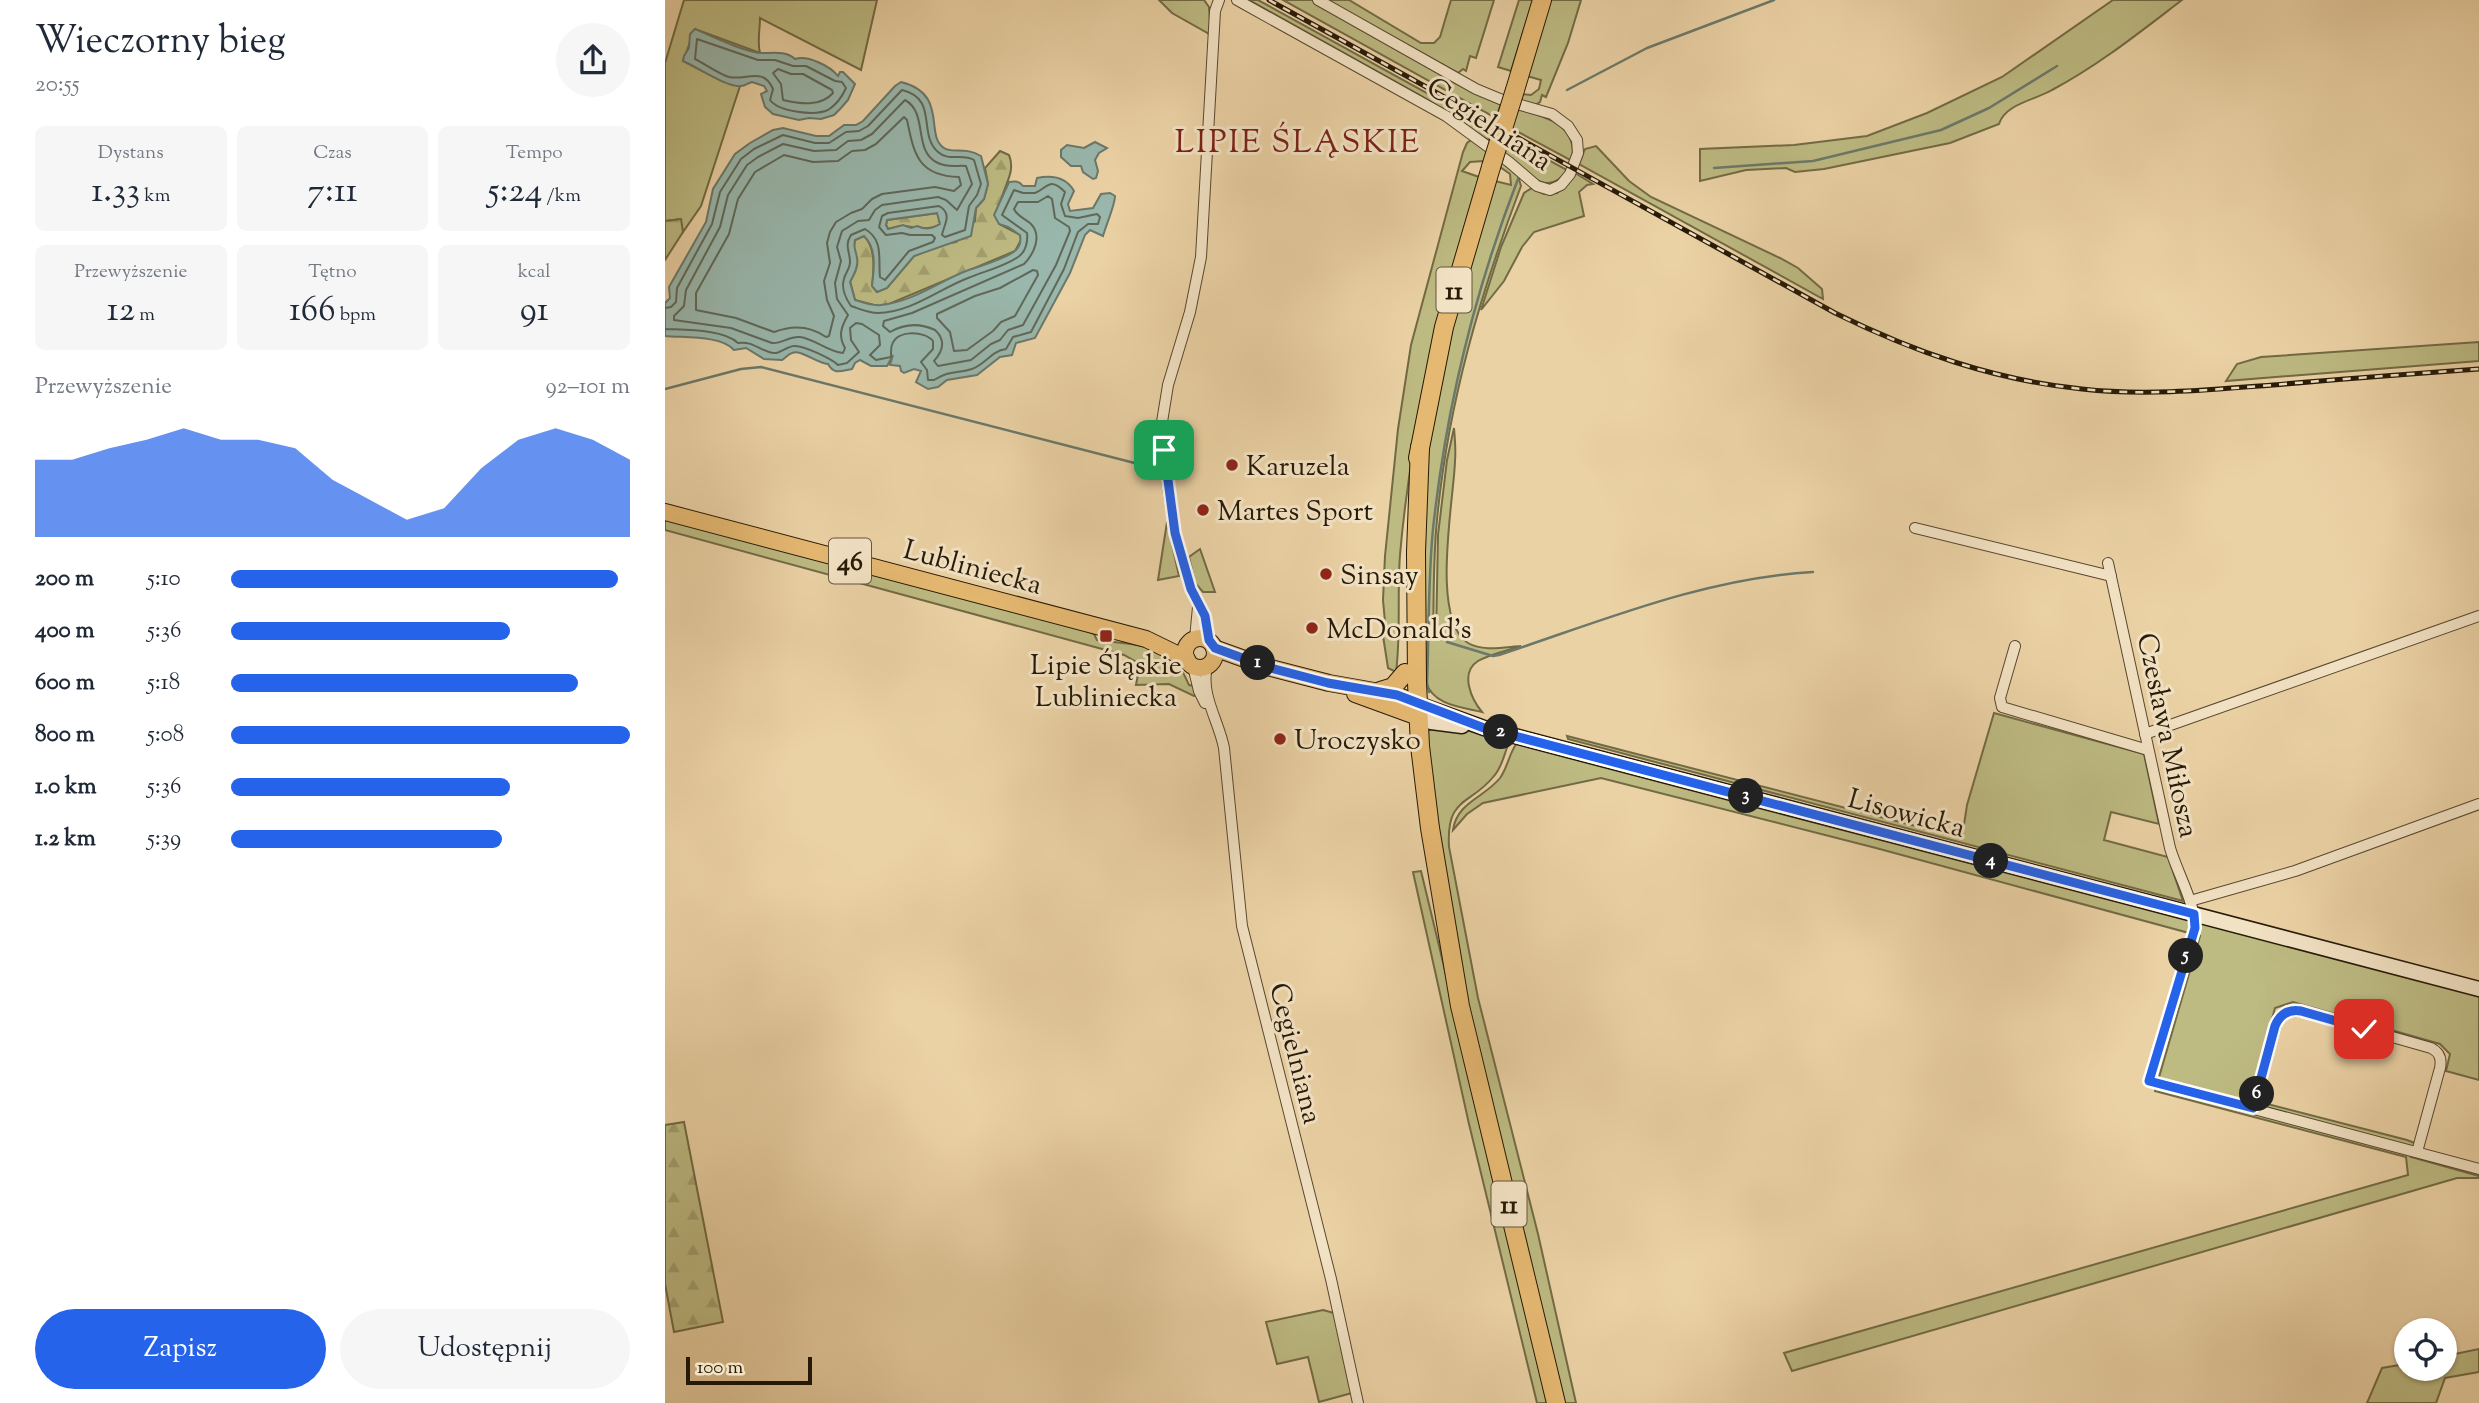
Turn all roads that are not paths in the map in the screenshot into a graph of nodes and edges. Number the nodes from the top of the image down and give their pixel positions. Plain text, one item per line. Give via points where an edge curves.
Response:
1 (1219, 0) edge
2 (1237, 0) edge
3 (1318, 0) edge
4 (1542, 0) edge
5 (1513, 96) junction
6 (1420, 447) junction
7 (665, 512) edge
8 (1915, 528) dead end
9 (2108, 563) dead end
10 (2111, 576) junction
11 (2479, 616) edge
12 (2015, 646) dead end
13 (1201, 653) junction
14 (1405, 673) junction
15 (1328, 683) junction
16 (1380, 691) junction
17 (1412, 708) junction
18 (2145, 734) junction
19 (2148, 750) junction
20 (2479, 804) edge
21 (2192, 908) junction
22 (2479, 989) edge
23 (2253, 1108) junction
24 (2417, 1152) junction
25 (2479, 1169) edge
26 (1357, 1403) edge
27 (1556, 1403) edge

1 - 13 street, Cegielniana via 1201,257 1162,422 1174,526 1189,584 1205,616
2 - 5 street, Cegielniana via 1446,116 1537,186 1549,190 1561,185 1576,162 1574,135 1552,114
3 - 5 street, Cegielniana via 1457,79
4 - 5 highway, 11
5 - 6 highway, 11, bridge via 1444,327
6 - 14 highway, 11 via 1406,566
6 - 17 highway, 11
7 - 13 main road, Lubliniecka / 46
8 - 10 street
9 - 10 street, Czesława Miłosza
10 - 18 street, Czesława Miłosza
11 - 18 street
12 - 19 street via 2000,698 2002,708
13 - 15 main road, Lisowicka / 46
13 - 26 street, Cegielniana via 1202,698 1220,726 1224,748 1242,926 1331,1279
14 - 16 highway via 1393,687
14 - 17 highway, 11
15 - 16 main road, Lisowicka / 46
15 - 17 main road, Lisowicka / 46 via 1366,699
16 - 17 main road, Lisowicka / 46
17 - 21 main road, Lisowicka via 1435,722 1484,728
17 - 27 highway, 11 via 1461,1006
18 - 19 street, Czesława Miłosza
19 - 21 street, Czesława Miłosza via 2170,848
20 - 21 street
21 - 22 main road, Lisowicka
21 - 23 street via 2195,928 2149,1081
23 - 24 street
23 - 24 street via 2277,1022 2287,1013 2301,1011 2437,1052 2440,1068
24 - 25 street

